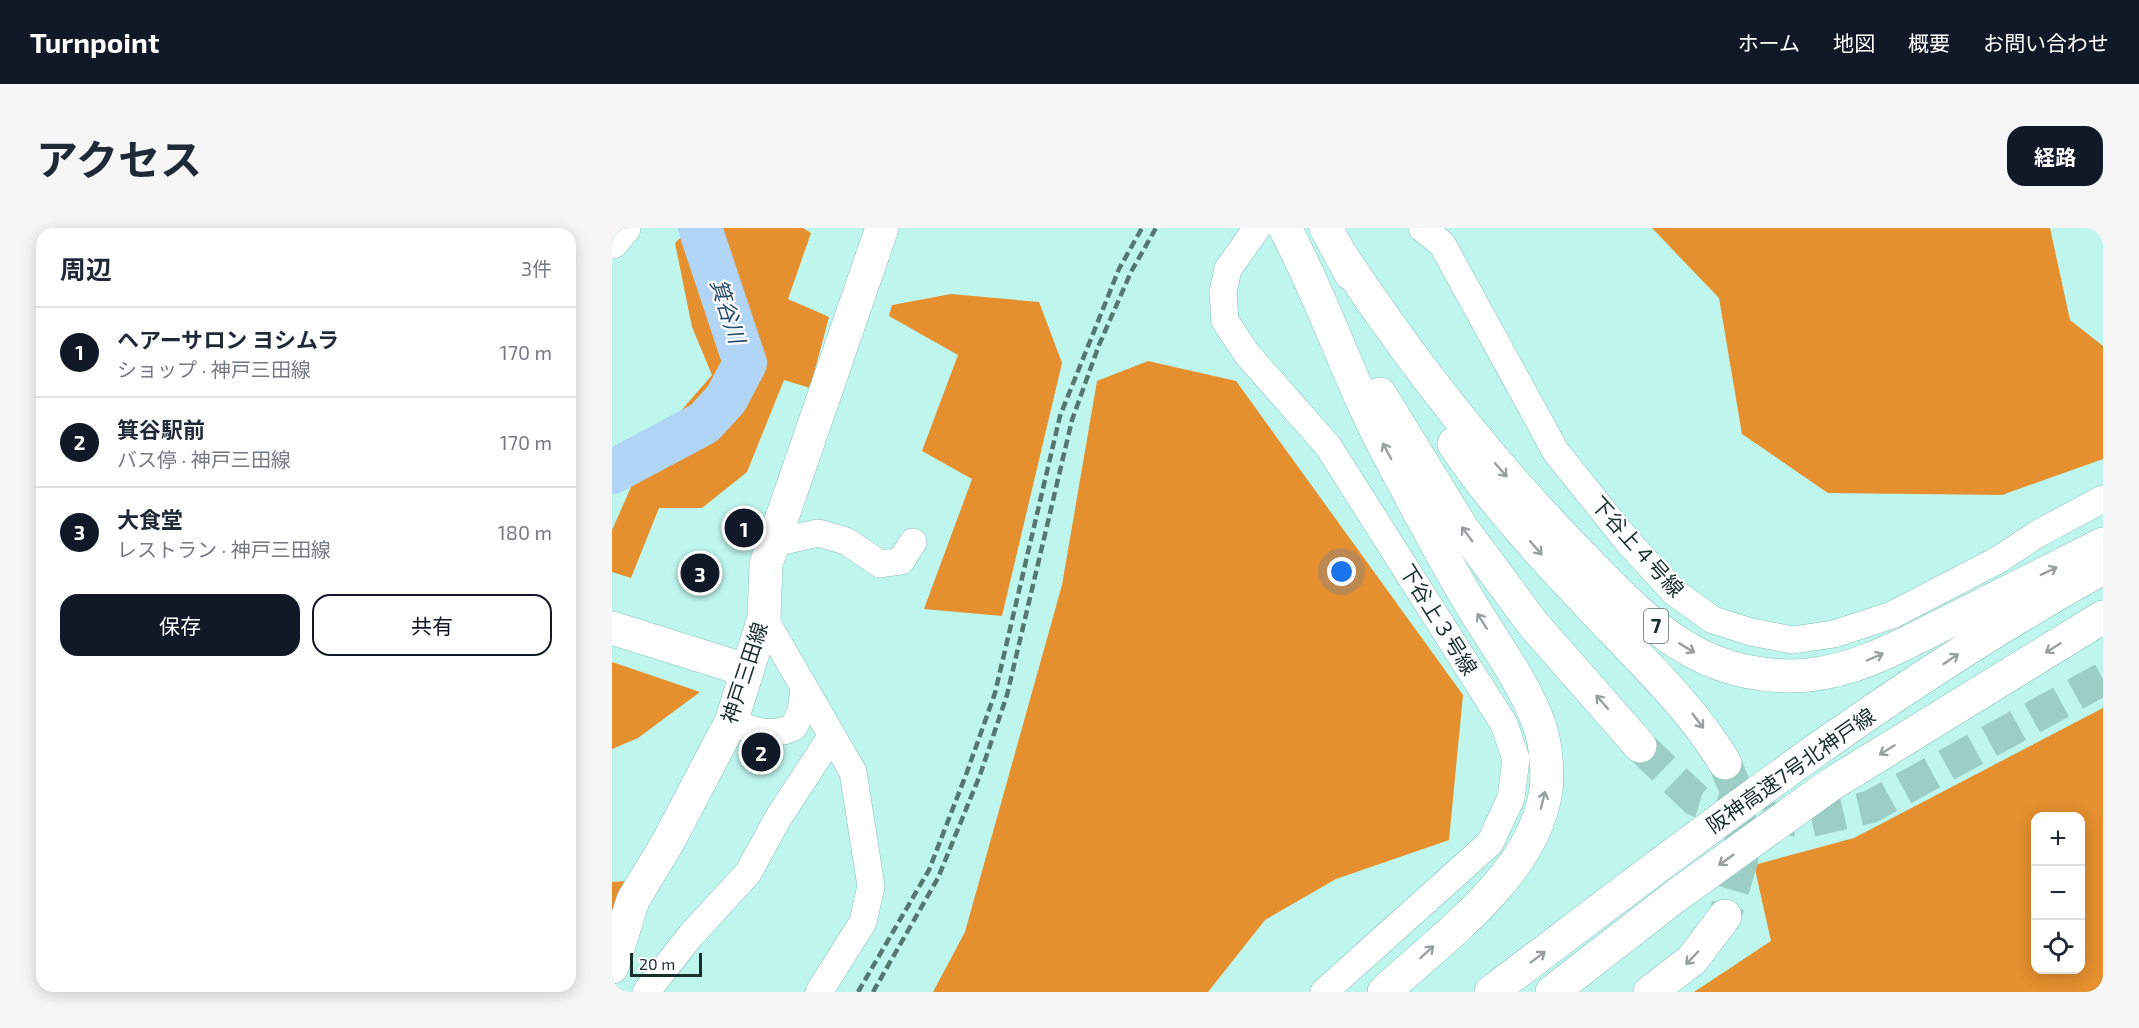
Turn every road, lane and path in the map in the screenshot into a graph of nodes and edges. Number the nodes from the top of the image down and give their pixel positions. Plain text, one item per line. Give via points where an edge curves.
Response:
1 (624, 228) edge
2 (882, 228) edge
3 (1257, 228) edge
4 (1422, 228) edge
5 (612, 242) edge
6 (1333, 242) edge
7 (1299, 254) edge
8 (2103, 499) edge
9 (913, 542) dead end
10 (774, 543) junction
11 (2103, 544) edge
12 (2103, 568) edge
13 (2103, 617) edge
14 (764, 618) junction
15 (612, 627) edge
16 (747, 670) junction
17 (804, 689) junction
18 (731, 722) junction
19 (831, 737) junction
20 (1640, 746) tunnel mouth
21 (1725, 763) tunnel mouth
22 (1725, 916) tunnel mouth
23 (612, 967) edge
24 (646, 992) edge
25 (819, 992) edge
26 (1324, 992) edge
27 (1384, 992) edge
28 (1491, 992) edge
29 (1552, 992) edge
30 (1650, 992) edge

1 - 5 main road
2 - 10 main road, 神戸三田線
3 - 26 street, 下谷上３号線 via 1228,269 1223,292 1225,321 1247,354 1328,446 1504,724 1516,759 1511,798 1490,843
4 - 8 street, 下谷上４号線 via 1442,244 1556,452 1674,592 1713,620 1793,640 1834,634 1892,615
6 -> 11 main road, 7 via 1434,389 1551,524 1665,633 1690,651 1717,663 1776,676 1807,675 1853,665 1892,650
6 -> 21 main road, 7 via 1419,390 1477,476 1538,550 1676,694
20 -> 7 main road via 1533,624 1462,528
27 -> 7 main road via 1497,888 1517,864 1532,837 1545,795 1545,758 1540,726 1519,682 1471,605 1370,420
9 - 10 street via 901,561 879,564 846,541 818,533
10 - 14 main road, 神戸三田線 via 766,564
28 -> 12 main road, 阪神高速7号北神戸線 via 1771,781 1974,644
13 -> 29 main road, 阪神高速7号北神戸線 via 1830,785 1677,895
14 - 16 main road, 神戸三田線
14 - 17 street
15 - 16 main road
16 - 18 main road, 神戸三田線
17 - 18 street via 794,727 781,733 758,733
17 - 19 street
18 - 23 main road, 神戸三田線 via 633,900
19 - 24 street via 778,818 748,873
19 - 25 street via 853,772 871,886 862,922
22 -> 30 main road via 1692,960

